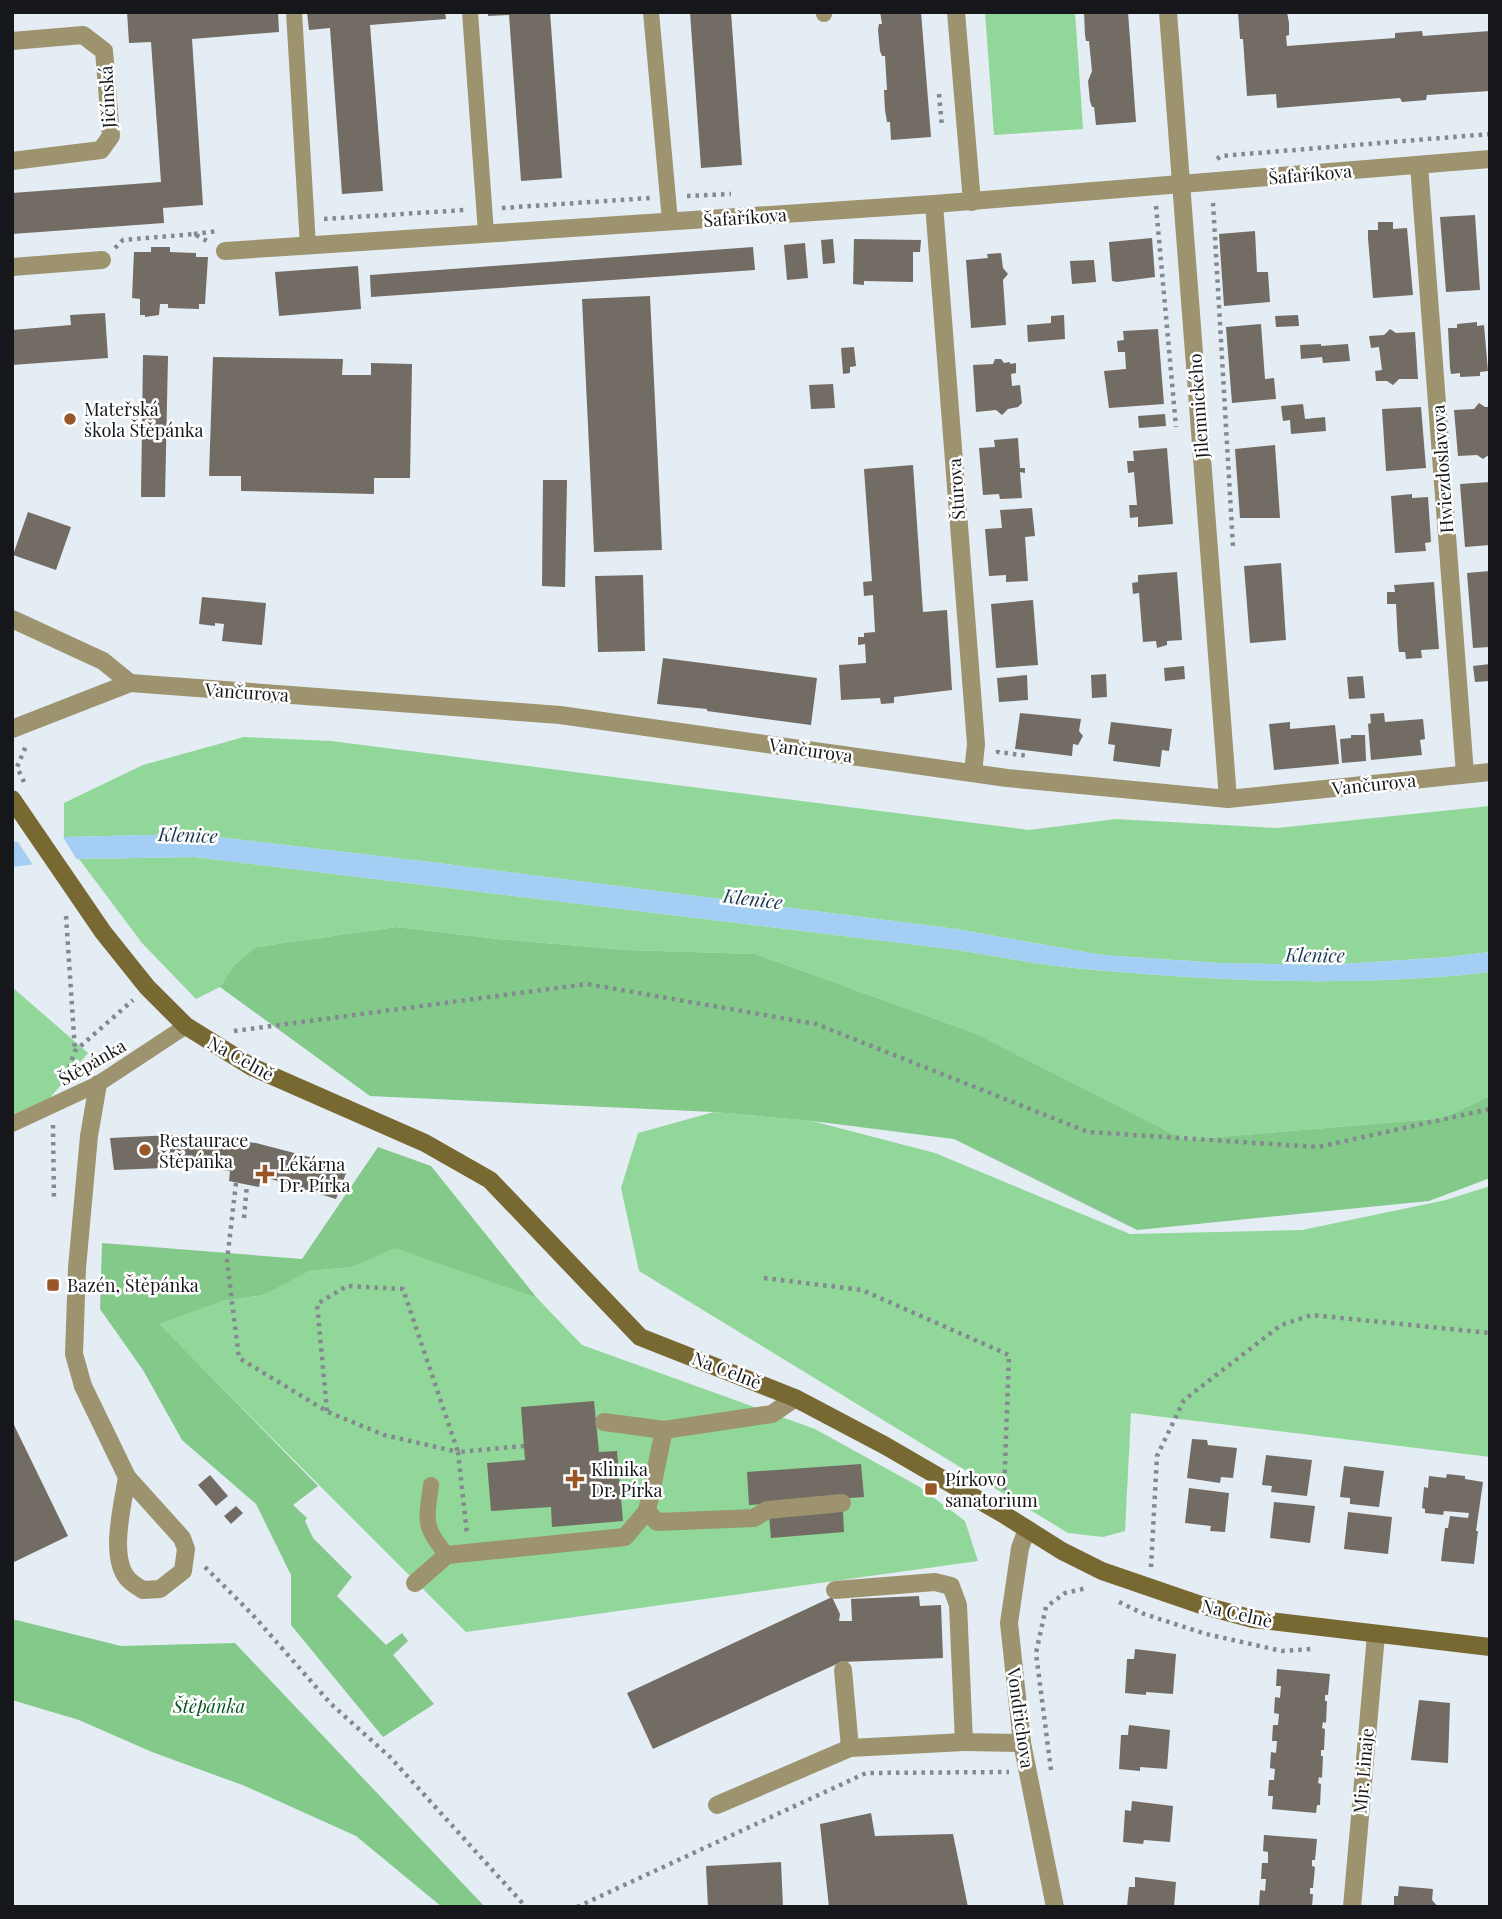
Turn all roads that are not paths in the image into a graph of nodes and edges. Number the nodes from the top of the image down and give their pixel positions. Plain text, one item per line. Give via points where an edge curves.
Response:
1 (294, 12) edge
2 (470, 12) edge
3 (651, 12) edge
4 (956, 12) edge
5 (1168, 12) edge
6 (12, 41) edge
7 (1490, 159) edge
8 (12, 160) edge
9 (1419, 165) junction
10 (1182, 185) junction
11 (972, 202) junction
12 (934, 204) junction
13 (670, 221) junction
14 (486, 233) junction
15 (308, 246) junction
16 (225, 251) road end
17 (102, 260) road end
18 (12, 267) edge
19 (12, 619) edge
20 (131, 683) junction
21 (12, 729) edge
22 (1490, 772) edge
23 (973, 773) junction
24 (1465, 774) junction
25 (1228, 799) junction
26 (13, 800) edge
27 (186, 1026) junction
28 (98, 1084) junction
29 (12, 1124) edge
30 (795, 1398) junction
31 (604, 1422) dead end
32 (664, 1430) junction
33 (127, 1477) junction
34 (431, 1485) dead end
35 (842, 1503) dead end
36 (647, 1511) junction
37 (1027, 1530) junction
38 (447, 1555) junction
39 (415, 1583) dead end
40 (835, 1590) dead end
41 (1376, 1634) junction
42 (1490, 1647) edge
43 (843, 1670) dead end
44 (964, 1742) junction
45 (1021, 1743) junction
46 (850, 1748) junction
47 (718, 1805) dead end
48 (1055, 1907) edge
49 (1352, 1907) edge

1 - 15 lane
2 - 14 lane
3 - 13 lane
4 - 11 street
5 - 10 street, Jilemnického
6 - 8 street, Jičínská via 83,35 104,51 111,136 101,150
7 - 9 street, Šafaříkova
9 - 10 street, Šafaříkova
9 - 24 street, Hwiezdoslavova
10 - 11 street, Šafaříkova
10 - 25 street, Jilemnického
11 - 12 street, Šafaříkova
12 - 13 street, Šafaříkova
12 - 23 street, Štúrova via 976,744
13 - 14 street, Šafaříkova
14 - 15 street, Šafaříkova
15 - 16 street, Šafaříkova
17 - 18 street
19 - 20 street via 103,661
20 - 21 street, Vančurova
20 - 23 street, Vančurova via 561,715
22 - 24 street, Vančurova
23 - 25 street, Vančurova
24 - 25 street, Vančurova
26 - 27 street, Na Celně via 103,932
27 - 28 lane, Štěpánka
27 - 30 street, Na Celně via 252,1067 425,1143 490,1180 640,1337
28 - 29 lane, Štěpánka
28 - 33 street via 86,1162 74,1354 83,1386
30 - 32 street via 772,1414
30 - 37 street, Na Celně
31 - 32 street
32 - 36 street
33 - 33 street via 117,1551 127,1579 143,1590 160,1589 183,1571 186,1549 182,1538
34 - 38 lane via 427,1514 431,1535
35 - 36 street via 768,1510 754,1518 657,1522
36 - 38 street via 625,1537
37 - 41 street, Na Celně via 1102,1571 1200,1605 1253,1619
37 - 45 street, Vondřichova via 1009,1623
38 - 39 street
40 - 44 street via 935,1582 951,1586 958,1605
41 - 42 street, Na Celně
41 - 49 street, Mjr. Linaje
43 - 46 street
44 - 45 street
44 - 46 street
45 - 48 street, Vondřichova
46 - 47 street

